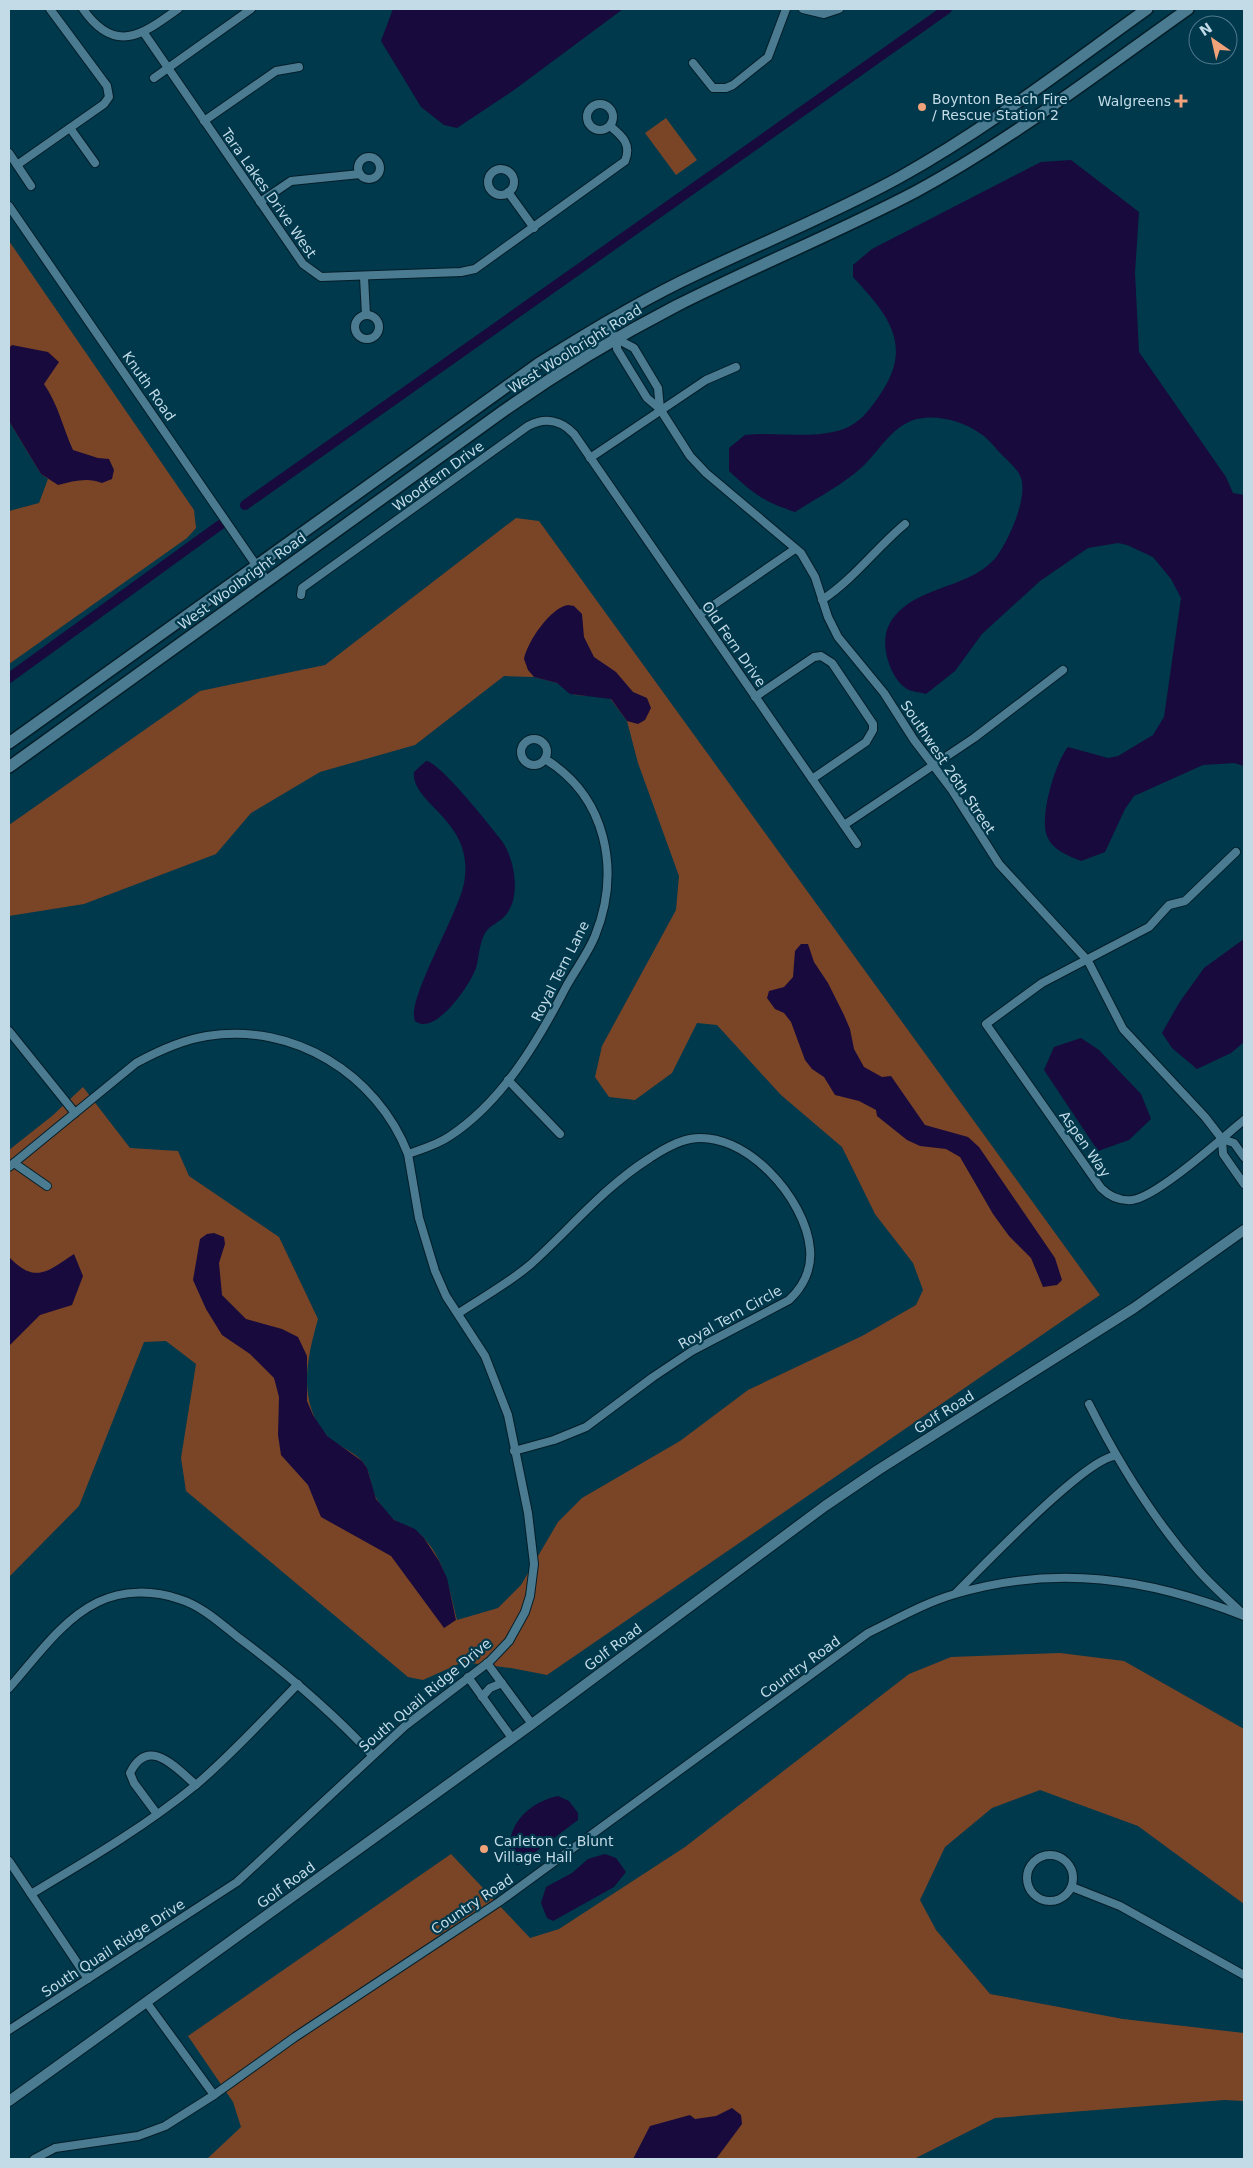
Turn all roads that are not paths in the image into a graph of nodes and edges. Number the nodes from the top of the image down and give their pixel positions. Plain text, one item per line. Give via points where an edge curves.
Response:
1 (50, 9) edge
2 (83, 9) edge
3 (178, 9) edge
4 (251, 9) edge
5 (786, 9) edge
6 (803, 9) edge
7 (839, 9) edge
8 (1148, 9) edge
9 (1188, 9) edge
10 (144, 32) junction
11 (693, 63) dead end
12 (299, 67) dead end
13 (168, 68) junction
14 (154, 78) dead end
15 (204, 121) junction
16 (610, 126) dead end
17 (70, 128) junction
18 (9, 153) edge
19 (95, 163) dead end
20 (17, 165) junction
21 (360, 174) dead end
22 (31, 186) dead end
23 (508, 192) dead end
24 (260, 202) junction
25 (9, 206) edge
26 (534, 228) junction
27 (364, 277) junction
28 (366, 315) dead end
29 (604, 324) junction
30 (617, 339) junction
31 (736, 367) dead end
32 (660, 410) junction
33 (590, 458) junction
34 (905, 524) dead end
35 (795, 549) junction
36 (257, 565) junction
37 (267, 581) junction
38 (301, 595) dead end
39 (822, 600) junction
40 (699, 615) junction
41 (1063, 670) dead end
42 (755, 697) junction
43 (9, 743) edge
44 (545, 759) dead end
45 (932, 765) junction
46 (9, 767) edge
47 (812, 779) junction
48 (844, 825) junction
49 (857, 844) dead end
50 (1236, 852) dead end
51 (1088, 961) junction
52 (9, 1031) edge
53 (508, 1080) junction
54 (75, 1113) junction
55 (1244, 1120) edge
56 (560, 1134) dead end
57 (1222, 1139) junction
58 (408, 1154) junction
59 (1244, 1157) edge
60 (11, 1165) edge
61 (1244, 1184) edge
62 (47, 1186) dead end
63 (1244, 1230) edge
64 (459, 1313) junction
65 (1090, 1404) dead end
66 (514, 1451) junction
67 (1115, 1456) junction
68 (955, 1594) junction
69 (1244, 1615) edge
70 (487, 1663) junction
71 (468, 1677) junction
72 (502, 1683) junction
73 (298, 1684) junction
74 (9, 1688) edge
75 (482, 1697) junction
76 (532, 1724) junction
77 (512, 1738) junction
78 (372, 1756) junction
79 (196, 1785) junction
80 (157, 1814) junction
81 (9, 1861) edge
82 (1072, 1886) junction
83 (32, 1894) junction
84 (1244, 1975) edge
85 (88, 1979) junction
86 (147, 2003) junction
87 (9, 2030) edge
88 (214, 2095) junction
89 (9, 2101) edge
90 (34, 2159) edge

1 - 17 street via 107,86 109,97
2 - 10 street via 94,24 113,35 127,37
3 - 10 street
4 - 13 street
5 - 11 street via 768,57 733,85 713,88
6 - 7 street via 824,14
8 - 29 main road, West Woolbright Road via 1000,116 929,160 856,200 697,274
9 - 30 main road, West Woolbright Road via 1004,138 931,183 861,220 683,303
10 - 13 street, Tara Lakes Drive West
12 - 15 street via 276,71
13 - 14 street
13 - 15 street, Tara Lakes Drive West
15 - 24 street, Tara Lakes Drive West
16 - 26 street, Tara Lakes Drive West via 627,142 627,155 620,166
17 - 19 street
17 - 20 street
18 - 20 street
20 - 22 street
21 - 24 street via 292,181
23 - 26 street
24 - 27 street, Tara Lakes Drive West via 308,270 328,278
25 - 36 street, Knuth Road
26 - 27 street, Tara Lakes Drive West via 481,266 468,271
27 - 28 street
29 - 30 street, Southwest 26th Street
29 - 36 main road, West Woolbright Road via 508,383
30 - 32 street, Southwest 26th Street via 617,349 647,398
30 - 32 street, Southwest 26th Street via 634,348 658,388
30 - 37 main road, West Woolbright Road via 523,398
31 - 32 street via 706,380
32 - 33 street
32 - 35 street, Southwest 26th Street via 680,444 706,473
33 - 38 street, Woodfern Drive via 563,424 550,420 535,422 302,588
33 - 40 street, Old Fern Drive
34 - 39 street via 842,586
35 - 39 street, Southwest 26th Street via 809,565
35 - 40 street
36 - 37 street, Knuth Road
36 - 43 main road, West Woolbright Road
37 - 46 main road, West Woolbright Road
39 - 45 street, Southwest 26th Street via 838,638 884,693
40 - 42 street, Old Fern Drive
41 - 45 street via 995,723
42 - 47 street, Old Fern Drive
42 - 47 street via 814,657 821,656 832,663 873,724 873,730 866,742
44 - 53 street, Royal Tern Lane via 569,777 597,816 608,858 608,882 595,936 538,1039
45 - 48 street
45 - 51 street, Southwest 26th Street via 952,790 999,864
47 - 48 street, Old Fern Drive
48 - 49 street, Old Fern Drive
50 - 51 street via 1185,901 1169,905 1149,927
51 - 57 street, Southwest 26th Street via 1123,1029
51 - 57 street, Aspen Way via 1042,984 986,1024 1106,1193 1125,1200 1145,1196
52 - 54 street
53 - 56 street
53 - 58 street, Royal Tern Lane via 461,1128 435,1144
54 - 58 street, South Quail Ridge Drive via 123,1072 156,1052 207,1036 249,1034 302,1046 352,1075 381,1106
54 - 60 street, South Quail Ridge Drive
55 - 57 street
57 - 59 street, Southwest 26th Street via 1234,1143
57 - 61 street, Southwest 26th Street via 1223,1154
58 - 64 street, South Quail Ridge Drive via 425,1245 446,1296
60 - 62 street
63 - 76 street, Golf Road via 1134,1308 840,1496
64 - 66 street, South Quail Ridge Drive via 497,1383 508,1415
64 - 66 street, Royal Tern Circle via 530,1265 614,1183 663,1150 691,1139 723,1141 756,1160 781,1185 803,1222 810,1264 806,1278 789,1300 692,1351 586,1427
65 - 67 street
66 - 70 street, South Quail Ridge Drive via 529,1523 533,1580 518,1627
67 - 68 street, Country Road via 1108,1456 1080,1477 1023,1526
67 - 69 street via 1173,1540 1199,1572
68 - 69 street, Country Road via 1024,1580 1113,1580 1172,1590
68 - 88 street, Country Road via 926,1604 868,1633 498,1902
70 - 71 street, South Quail Ridge Drive
70 - 72 street
71 - 75 street
71 - 78 street, South Quail Ridge Drive
72 - 75 street via 490,1688
72 - 76 street
73 - 74 street via 194,1605 165,1595 142,1592 111,1597 79,1614
73 - 78 street
73 - 79 street
75 - 77 street
76 - 77 street, Golf Road
77 - 86 street, Golf Road
78 - 85 street, South Quail Ridge Drive via 237,1882
79 - 80 street
79 - 80 street via 158,1755 146,1754 136,1761 130,1773
80 - 83 street
81 - 83 street
82 - 82 street via 1071,1869 1058,1856 1040,1857 1028,1870 1028,1888 1041,1900 1059,1900
82 - 84 street via 1120,1906
83 - 85 street
85 - 87 street, South Quail Ridge Drive
86 - 88 street
86 - 89 street, Golf Road
88 - 90 street, Country Road via 165,2126 138,2136 55,2148

